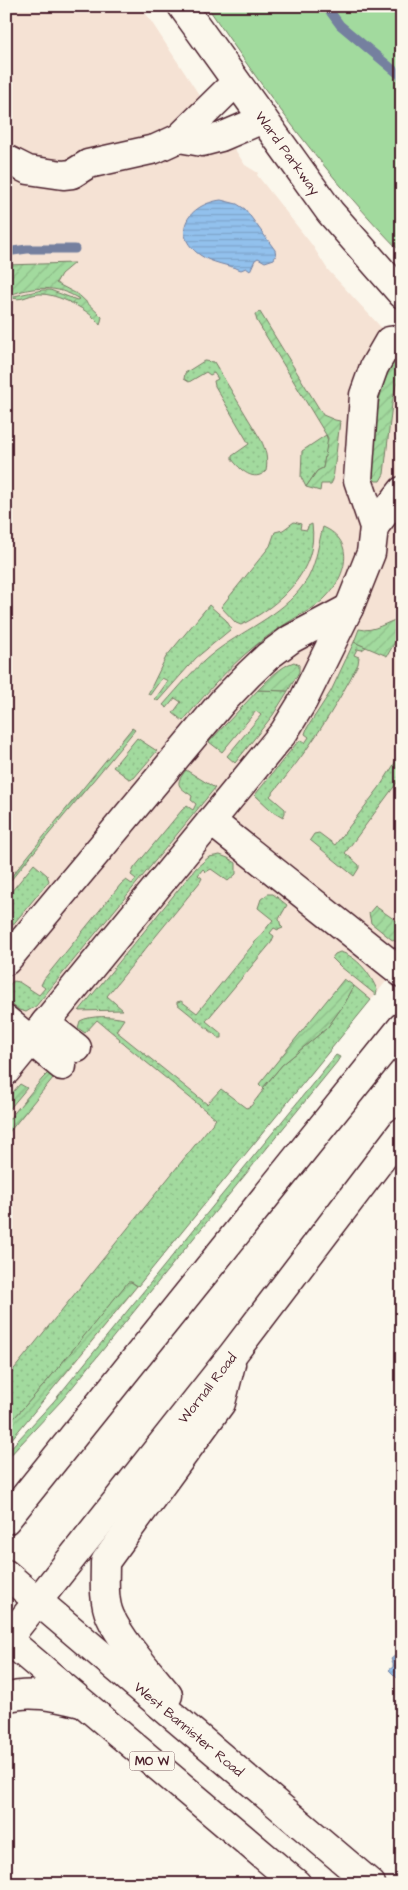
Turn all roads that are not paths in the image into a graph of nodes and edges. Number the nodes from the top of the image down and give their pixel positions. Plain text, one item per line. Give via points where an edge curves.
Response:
1 (182, 6) edge
2 (236, 82) junction
3 (263, 118) junction
4 (6, 138) edge
5 (179, 138) junction
6 (6, 159) edge
7 (88, 164) junction
8 (402, 294) edge
9 (402, 339) edge
10 (402, 491) edge
11 (374, 527) junction
12 (349, 608) junction
13 (211, 821) junction
14 (6, 961) edge
15 (402, 973) edge
16 (6, 1020) edge
17 (402, 1027) edge
18 (38, 1032) junction
19 (70, 1057) dead end
20 (6, 1071) edge
21 (402, 1132) edge
22 (233, 1354) junction
23 (6, 1520) edge
24 (6, 1574) edge
25 (38, 1602) junction
26 (7, 1639) edge
27 (6, 1698) edge
28 (84, 1704) junction
29 (208, 1744) junction
30 (297, 1884) edge
31 (371, 1884) edge

1 - 2 main road, Ward Parkway
2 - 3 main road, Ward Parkway
2 - 5 main road
3 - 5 main road via 202,142
3 - 8 main road, Ward Parkway via 330,212
4 - 7 main road via 43,155
5 - 7 main road via 155,149
6 - 7 main road via 28,170 63,174 72,174
9 - 11 main road via 388,341 374,366 364,395 358,480
10 - 11 main road
11 - 12 main road via 371,553
12 - 13 main road via 284,732
12 - 14 main road via 292,639 248,674
13 - 15 main road
13 - 18 main road
16 - 18 main road
17 - 23 main road
18 - 19 main road
18 - 20 main road
21 - 22 main road, Wornall Road
22 - 25 main road, Wornall Road
22 - 29 main road via 222,1403 106,1562 105,1590 110,1615 134,1652
24 - 25 main road, West Bannister Road
25 - 26 main road, Wornall Road
25 - 29 main road, West Bannister Road
26 - 28 main road, MO W
27 - 28 main road via 14,1695 50,1696
28 - 30 main road, MO W
29 - 31 main road, West Bannister Road

